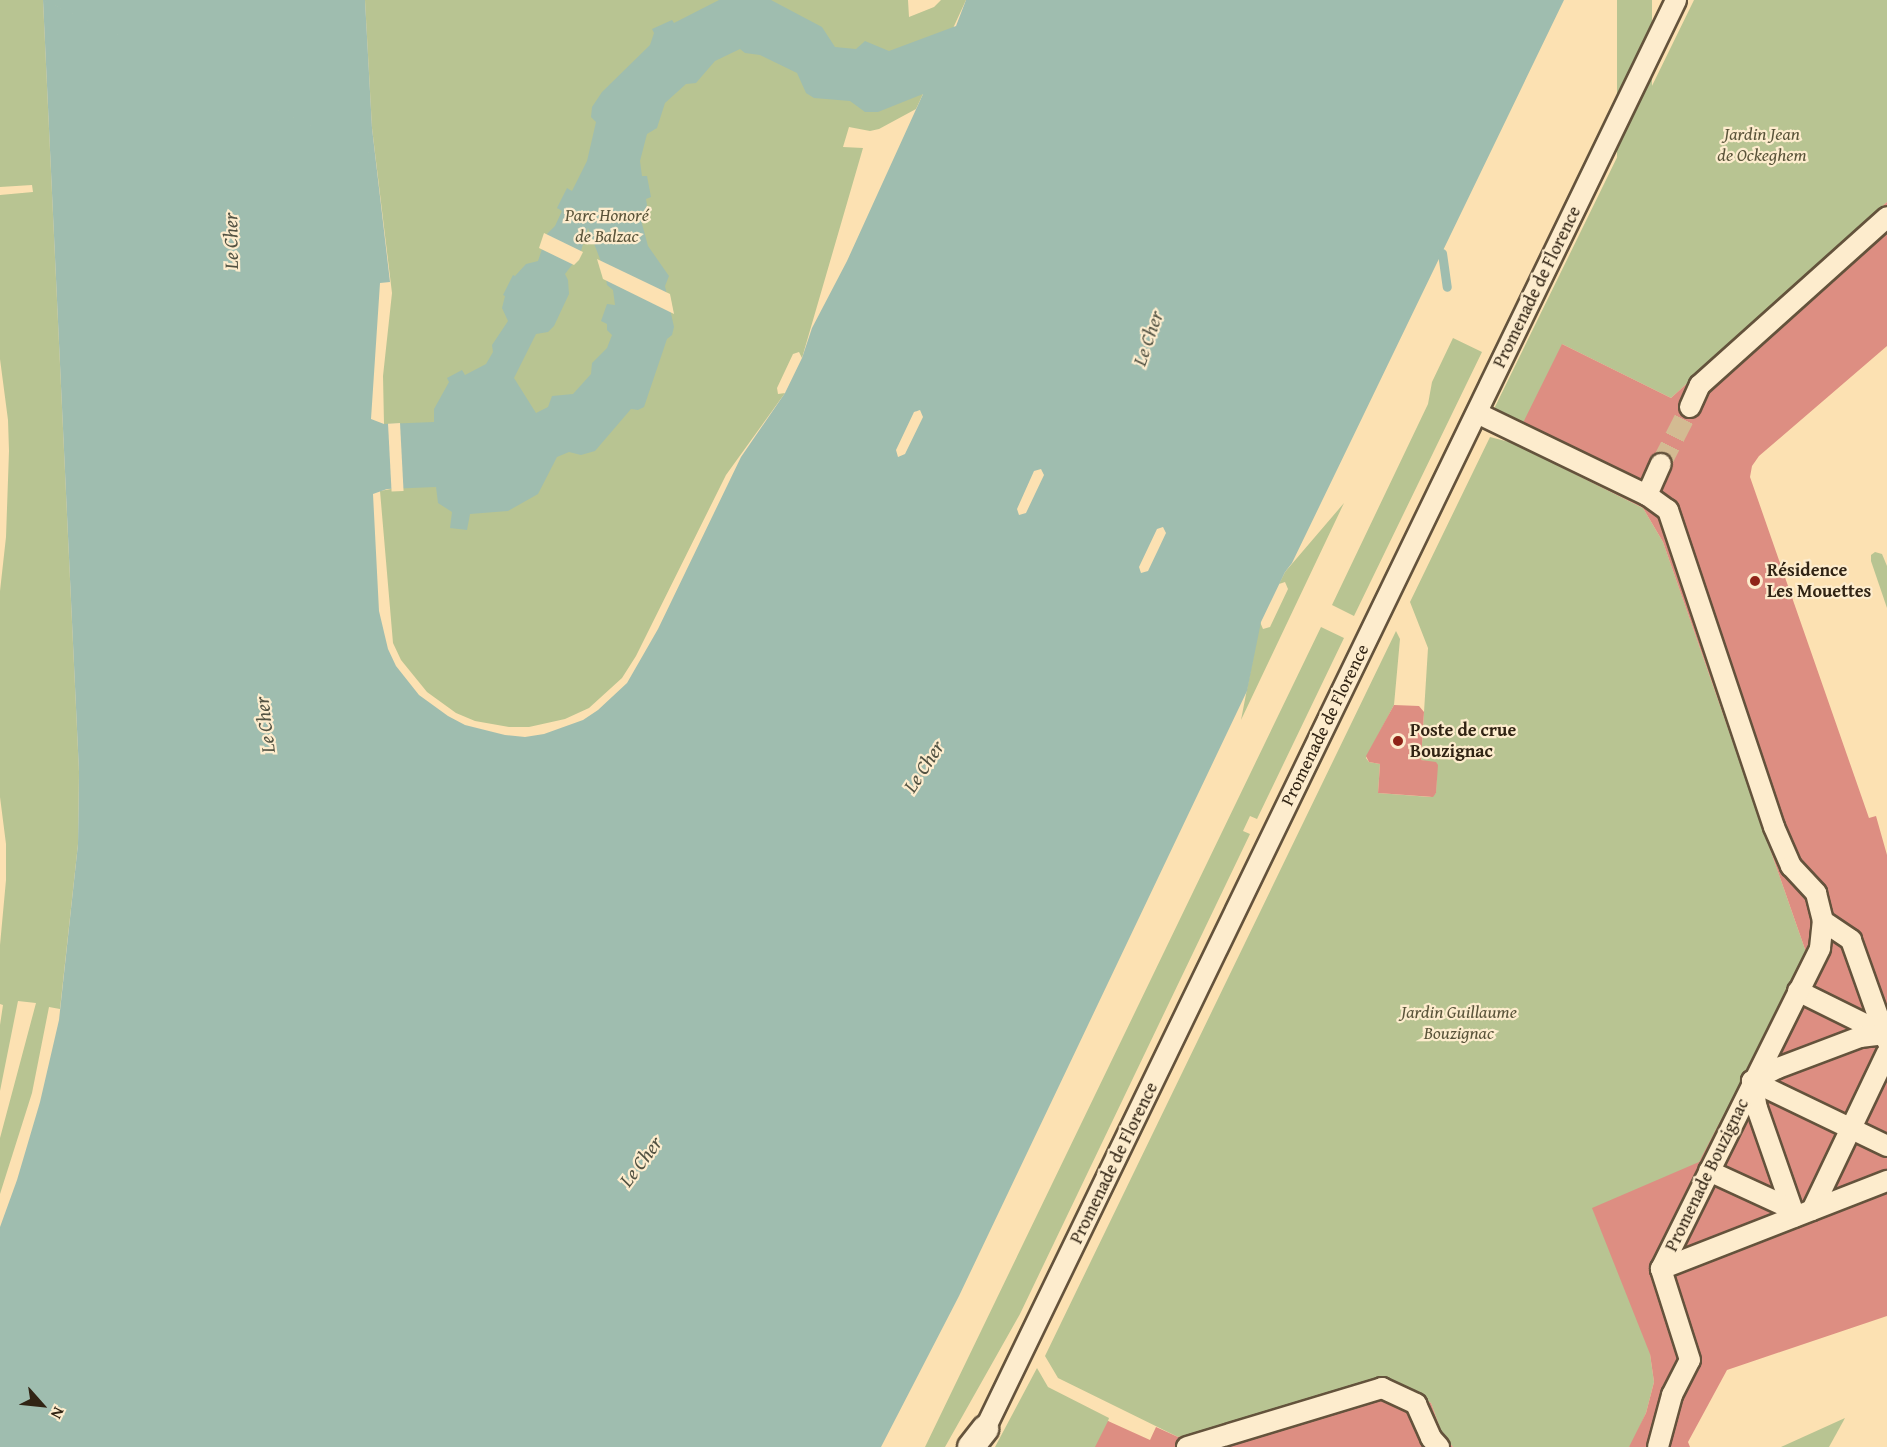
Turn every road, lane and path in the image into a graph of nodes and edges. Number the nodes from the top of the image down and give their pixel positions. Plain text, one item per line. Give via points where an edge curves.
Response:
1 (1676, 0) edge
2 (1887, 217) edge
3 (1690, 406) tunnel mouth
4 (1477, 413) junction
5 (1661, 464) tunnel mouth
6 (1647, 495) junction
7 (1823, 921) junction
8 (1797, 991) junction
9 (1886, 1043) edge
10 (1752, 1081) junction
11 (1850, 1129) junction
12 (1887, 1146) edge
13 (1709, 1171) junction
14 (1887, 1180) edge
15 (1799, 1211) junction
16 (1661, 1269) junction
17 (978, 1438) edge
18 (1187, 1447) edge
19 (1439, 1447) edge
20 (1658, 1447) edge

1 - 4 street, Promenade de Florence
2 - 3 street via 1700,385
4 - 6 street
4 - 17 street, Promenade de Florence
5 - 6 street
6 - 7 street via 1668,510 1774,827 1791,866 1816,893
7 - 8 street, Promenade Bouzignac via 1820,948
7 - 9 street via 1851,940
8 - 9 street
8 - 10 street, Promenade Bouzignac
9 - 10 street, Promenade Bouzignac via 1860,1037
9 - 11 street
10 - 11 street
10 - 13 street, Promenade Bouzignac
10 - 15 street, Promenade Bouzignac via 1757,1108
11 - 12 street
11 - 15 street
13 - 15 street
13 - 16 street, Promenade Bouzignac
14 - 15 street
15 - 16 street
16 - 20 street via 1689,1360 1672,1395
18 - 19 street via 1382,1388 1416,1404

